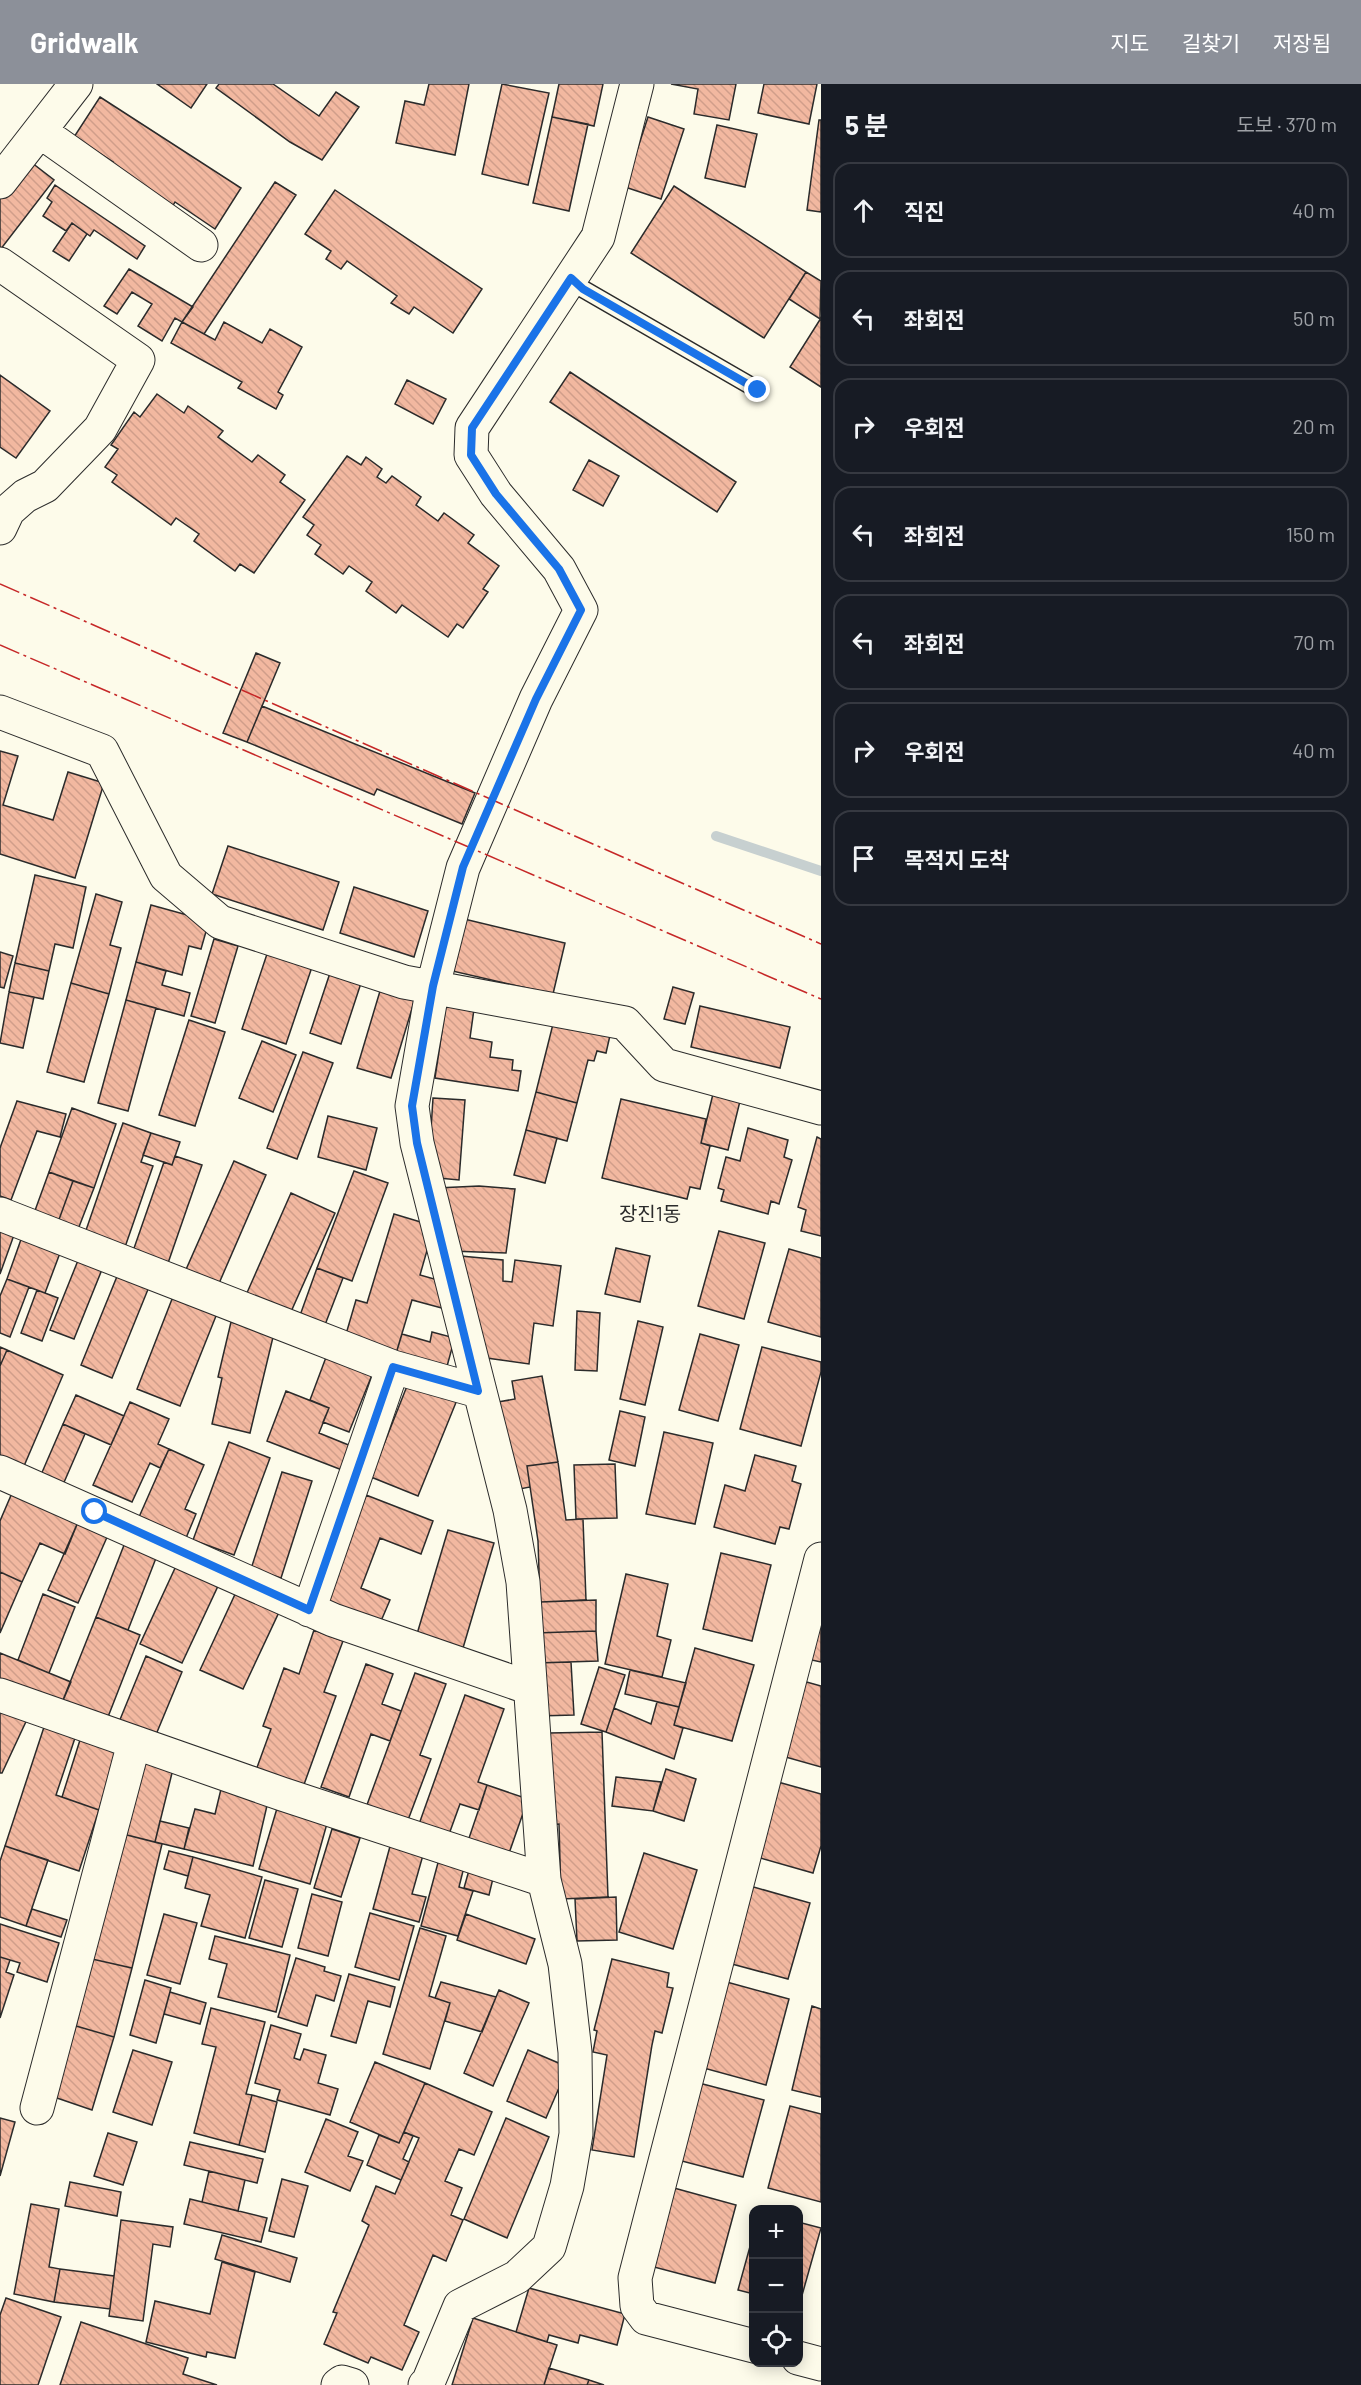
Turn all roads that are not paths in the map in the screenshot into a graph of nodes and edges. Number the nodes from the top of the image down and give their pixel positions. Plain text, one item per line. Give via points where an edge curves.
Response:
1 (76, 84) edge
2 (637, 84) edge
3 (41, 132) junction
4 (0, 182) edge
5 (201, 245) dead end
6 (0, 264) edge
7 (571, 278) junction
8 (758, 390) dead end
9 (0, 528) edge
10 (0, 712) edge
11 (433, 986) junction
12 (821, 1108) edge
13 (0, 1214) edge
14 (393, 1367) junction
15 (478, 1391) junction
16 (0, 1472) edge
17 (821, 1559) edge
18 (309, 1610) junction
19 (530, 1688) junction
20 (0, 1695) edge
21 (134, 1743) junction
22 (544, 1880) junction
23 (37, 2108) dead end
24 (749, 2345) edge
25 (803, 2359) edge
26 (821, 2364) edge
27 (338, 2385) edge
28 (352, 2385) edge
29 (424, 2385) edge

1 - 3 street
2 - 7 street via 598,237
3 - 4 street
3 - 5 street
6 - 9 street via 138,360 100,429 45,486 8,512
7 - 8 lane via 583,289
7 - 11 street via 472,428 471,455 496,494 559,569 581,610 536,699 463,867
10 - 11 street via 102,751 166,876 220,922 404,982
11 - 12 street via 625,1023 664,1065
11 - 15 street via 412,1106 417,1143
13 - 14 street
14 - 15 street
14 - 18 street
15 - 19 street via 510,1510 523,1582
16 - 18 street
17 - 24 street via 635,2278 637,2306 646,2318
18 - 19 street
19 - 22 street
20 - 21 street
21 - 22 street
21 - 23 street
22 - 29 street via 565,1964 575,2052 576,2134 567,2186 549,2247 517,2277 460,2306
25 - 26 street
27 - 28 street

